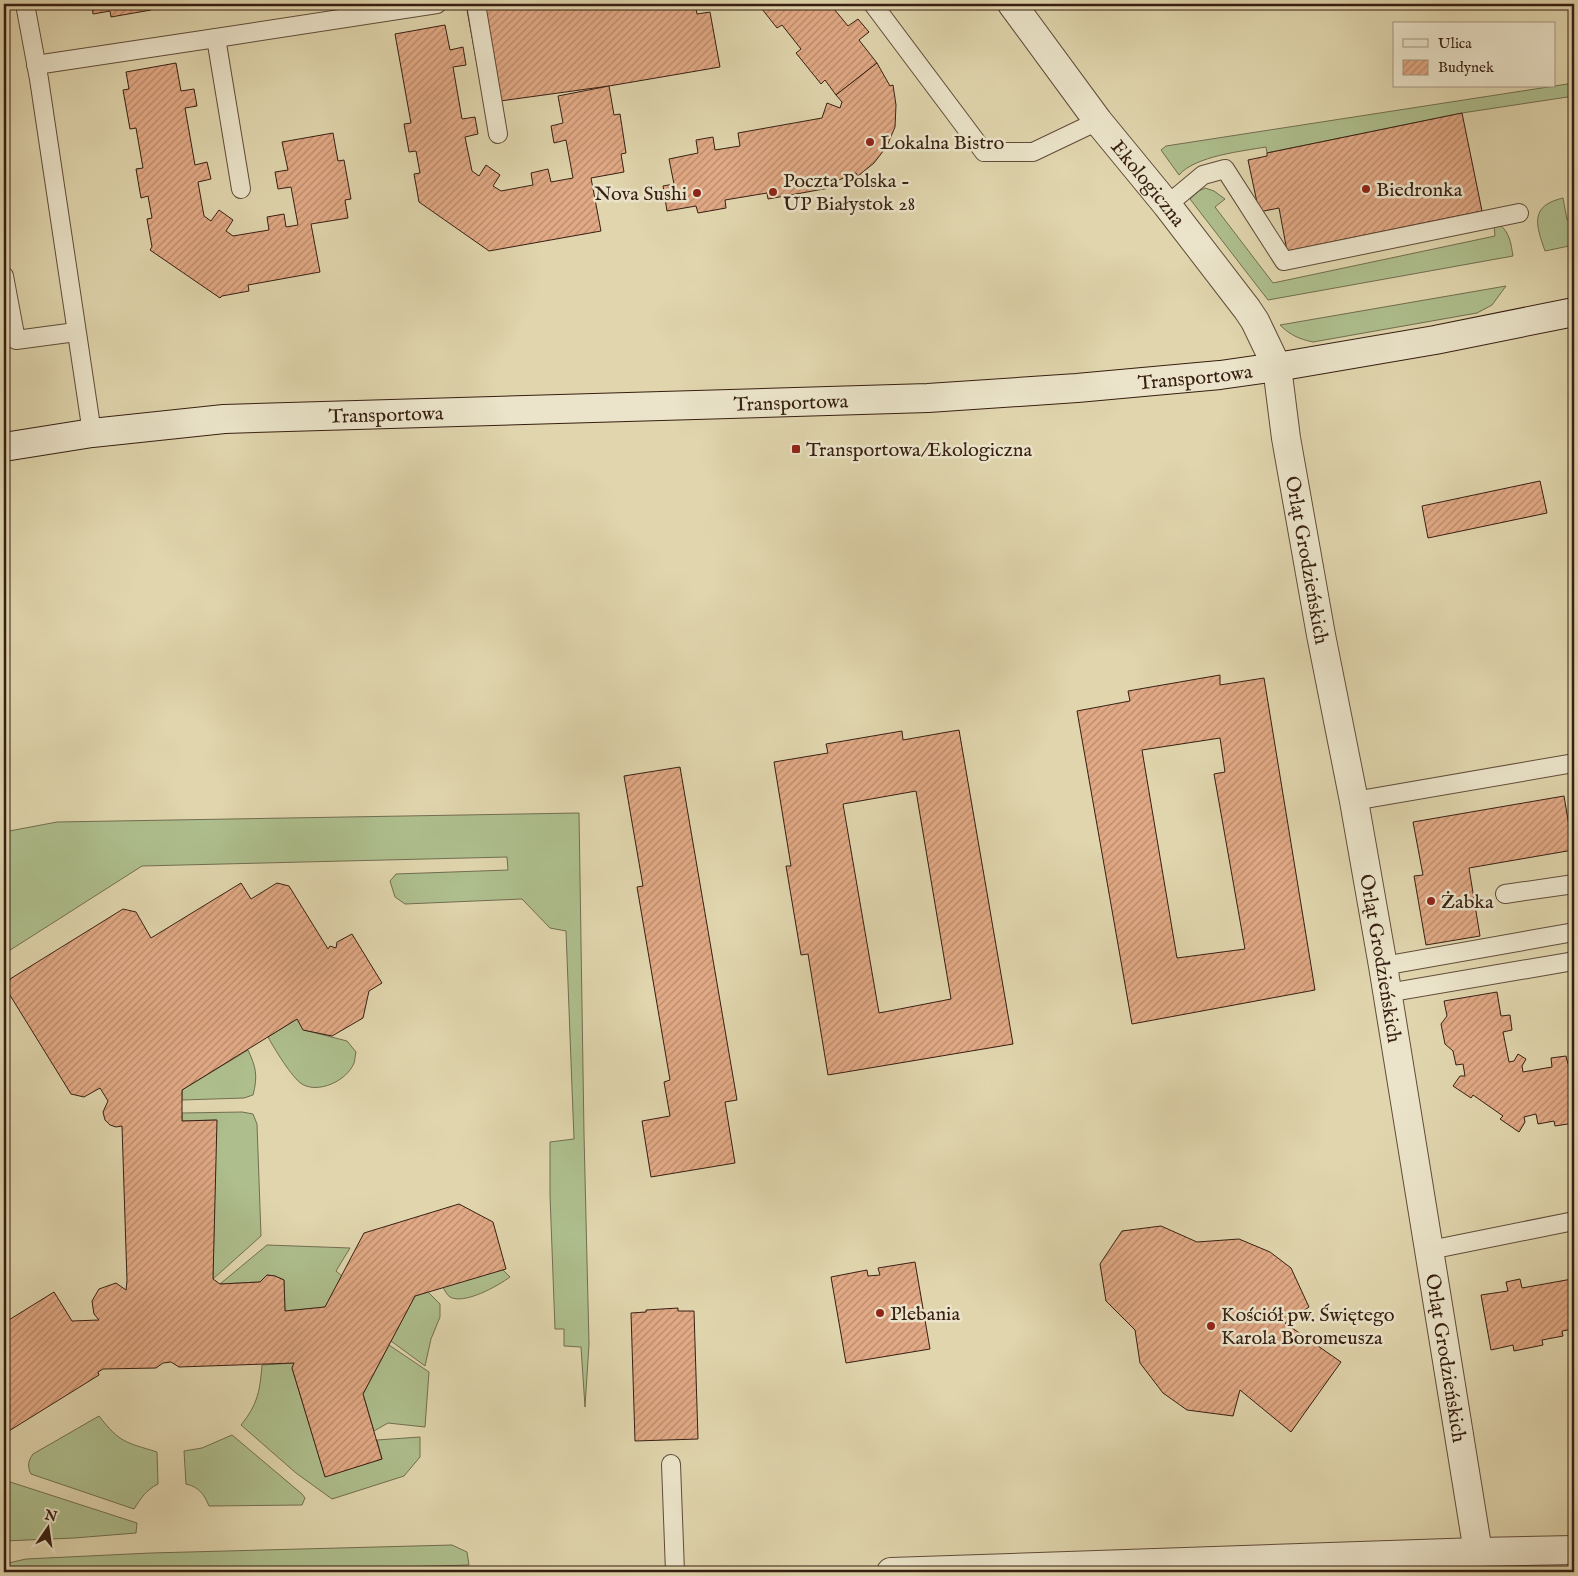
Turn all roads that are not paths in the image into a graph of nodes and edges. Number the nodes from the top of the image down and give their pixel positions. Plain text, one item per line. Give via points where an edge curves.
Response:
1 (25, 4) edge
2 (436, 4) edge
3 (476, 4) edge
4 (873, 4) edge
5 (1012, 4) edge
6 (216, 38) junction
7 (36, 65) junction
8 (1098, 121) junction
9 (498, 134) dead end
10 (241, 189) dead end
11 (1167, 205) junction
12 (1519, 213) dead end
13 (4, 276) edge
14 (1574, 312) edge
15 (76, 332) junction
16 (10, 341) edge
17 (1277, 367) junction
18 (92, 433) junction
19 (4, 447) edge
20 (1574, 763) edge
21 (1354, 801) junction
22 (1574, 884) edge
23 (1505, 894) dead end
24 (1574, 932) edge
25 (1574, 961) edge
26 (1383, 966) junction
27 (1387, 993) junction
28 (1574, 1221) edge
29 (1430, 1250) junction
30 (670, 1464) dead end
31 (1574, 1550) edge
32 (1478, 1552) junction
33 (675, 1572) edge
34 (891, 1572) edge

1 - 7 lane
2 - 6 lane
3 - 9 lane
4 - 8 lane via 984,152 1033,152
5 - 8 street, Ekologiczna
6 - 7 lane
6 - 10 lane
7 - 15 lane
8 - 11 street, Ekologiczna
11 - 12 lane via 1203,175 1225,169 1284,261
11 - 17 street, Ekologiczna via 1255,321
13 - 16 lane
14 - 17 street, Transportowa
15 - 16 lane
15 - 18 lane
17 - 18 street, Transportowa via 1077,388 928,398 224,419
17 - 21 street, Orląt Grodzieńskich via 1286,438
18 - 19 street, Transportowa
20 - 21 lane
21 - 26 street, Orląt Grodzieńskich
22 - 23 lane
24 - 26 lane
25 - 27 lane
26 - 27 street, Orląt Grodzieńskich
27 - 29 street, Orląt Grodzieńskich
28 - 29 lane
29 - 32 street, Orląt Grodzieńskich
30 - 33 lane
31 - 32 street
32 - 34 street

